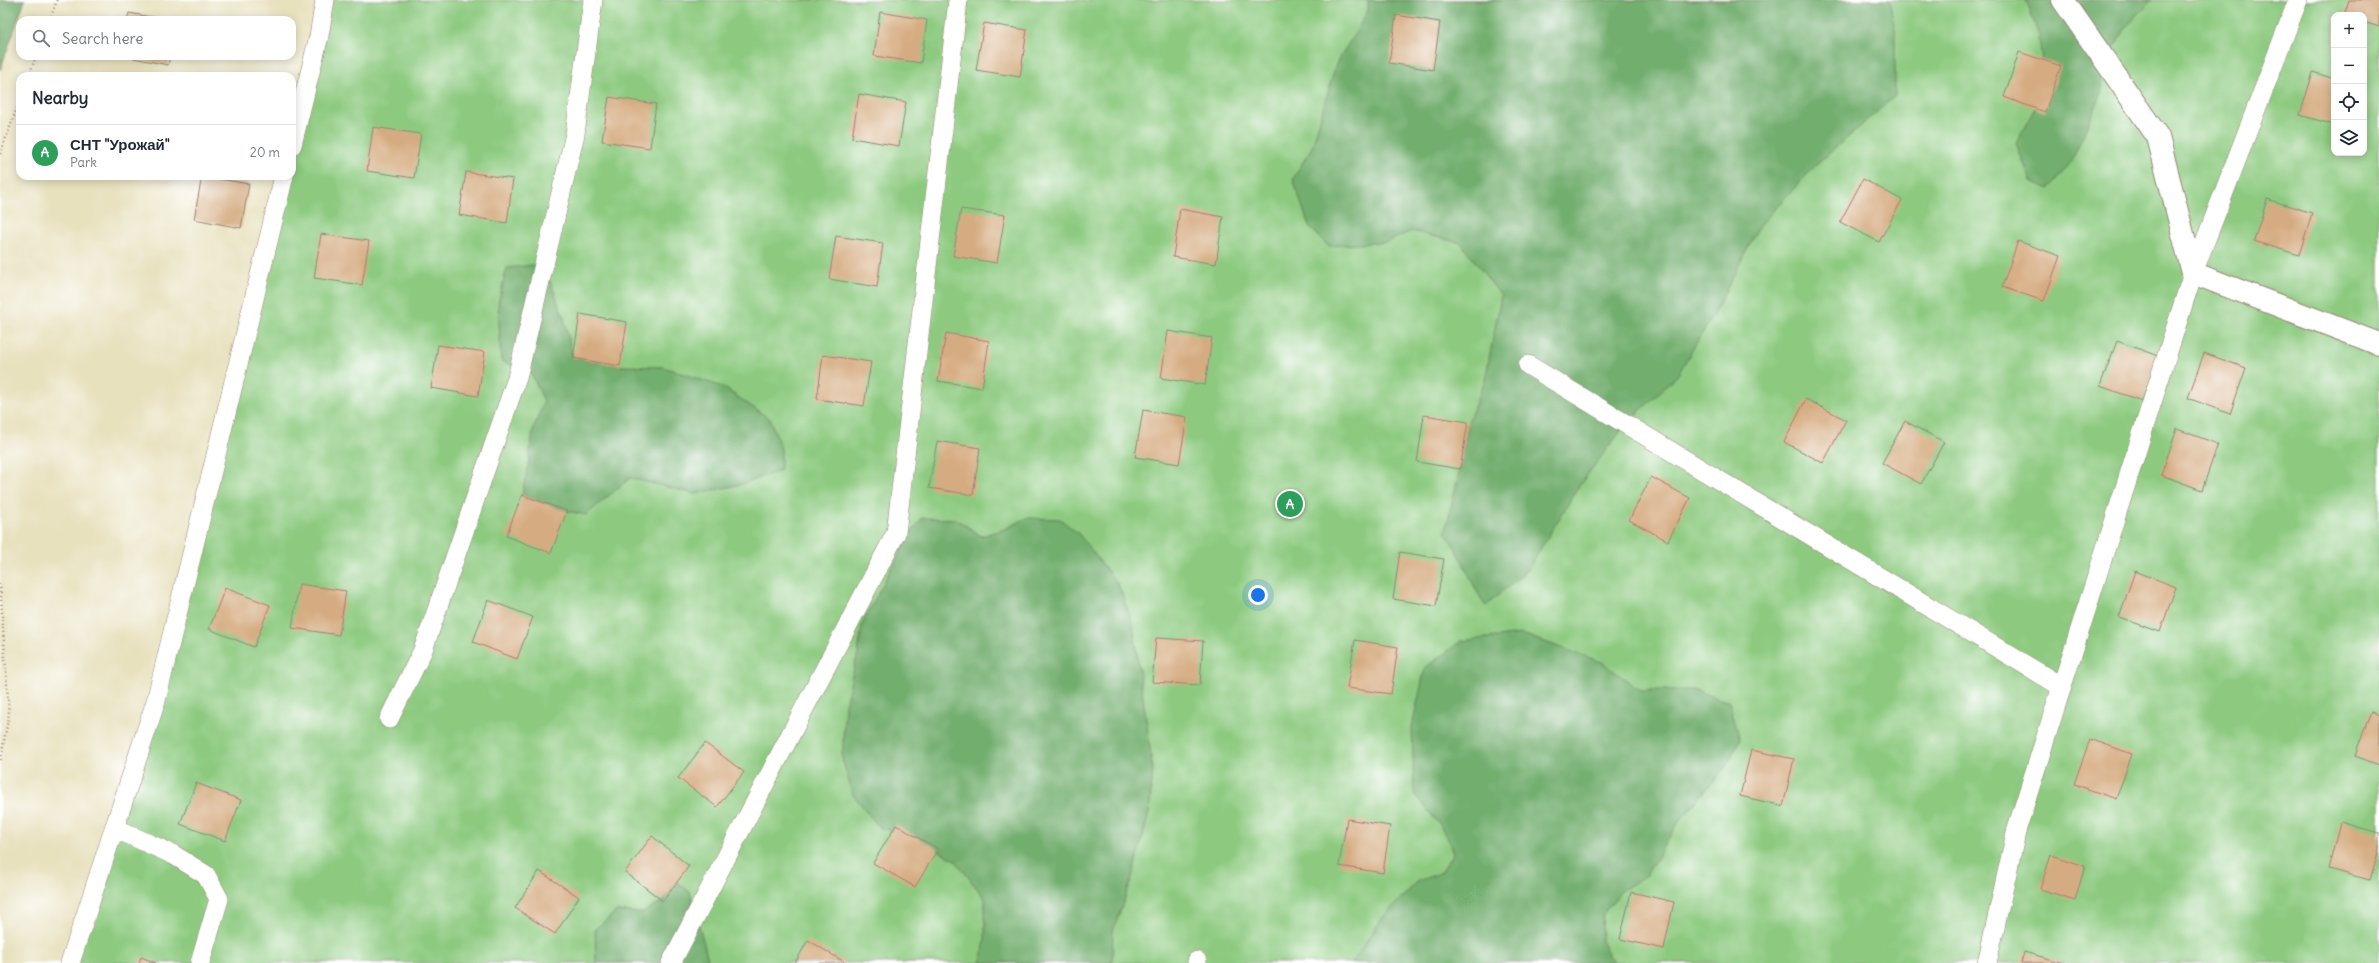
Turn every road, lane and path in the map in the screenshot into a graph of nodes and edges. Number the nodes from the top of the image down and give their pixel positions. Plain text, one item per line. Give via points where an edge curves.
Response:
1 (57, 0) edge
2 (325, 0) edge
3 (594, 0) edge
4 (958, 0) edge
5 (2063, 0) edge
6 (2298, 0) edge
7 (51, 16) edge
8 (35, 60) edge
9 (30, 72) edge
10 (16, 111) edge
11 (296, 129) edge
12 (0, 154) edge
13 (283, 180) edge
14 (2193, 273) junction
15 (2379, 344) edge
16 (1528, 365) dead end
17 (0, 584) edge
18 (2062, 687) junction
19 (389, 719) dead end
20 (0, 763) edge
21 (114, 828) junction
22 (70, 963) edge
23 (200, 963) edge
24 (670, 963) edge
25 (1987, 963) edge

1 - 7 path
2 - 11 lane via 319,36
3 - 19 lane via 575,134 517,378 423,650
4 - 24 lane via 896,532
5 - 14 street via 2158,137
6 - 14 lane
8 - 9 path
10 - 12 path
13 - 21 lane via 156,701
14 - 15 street
14 - 18 lane
16 - 18 lane
17 - 20 path via 9,714
18 - 25 lane via 2017,828
21 - 22 lane
21 - 23 lane via 174,855 206,875 218,899

